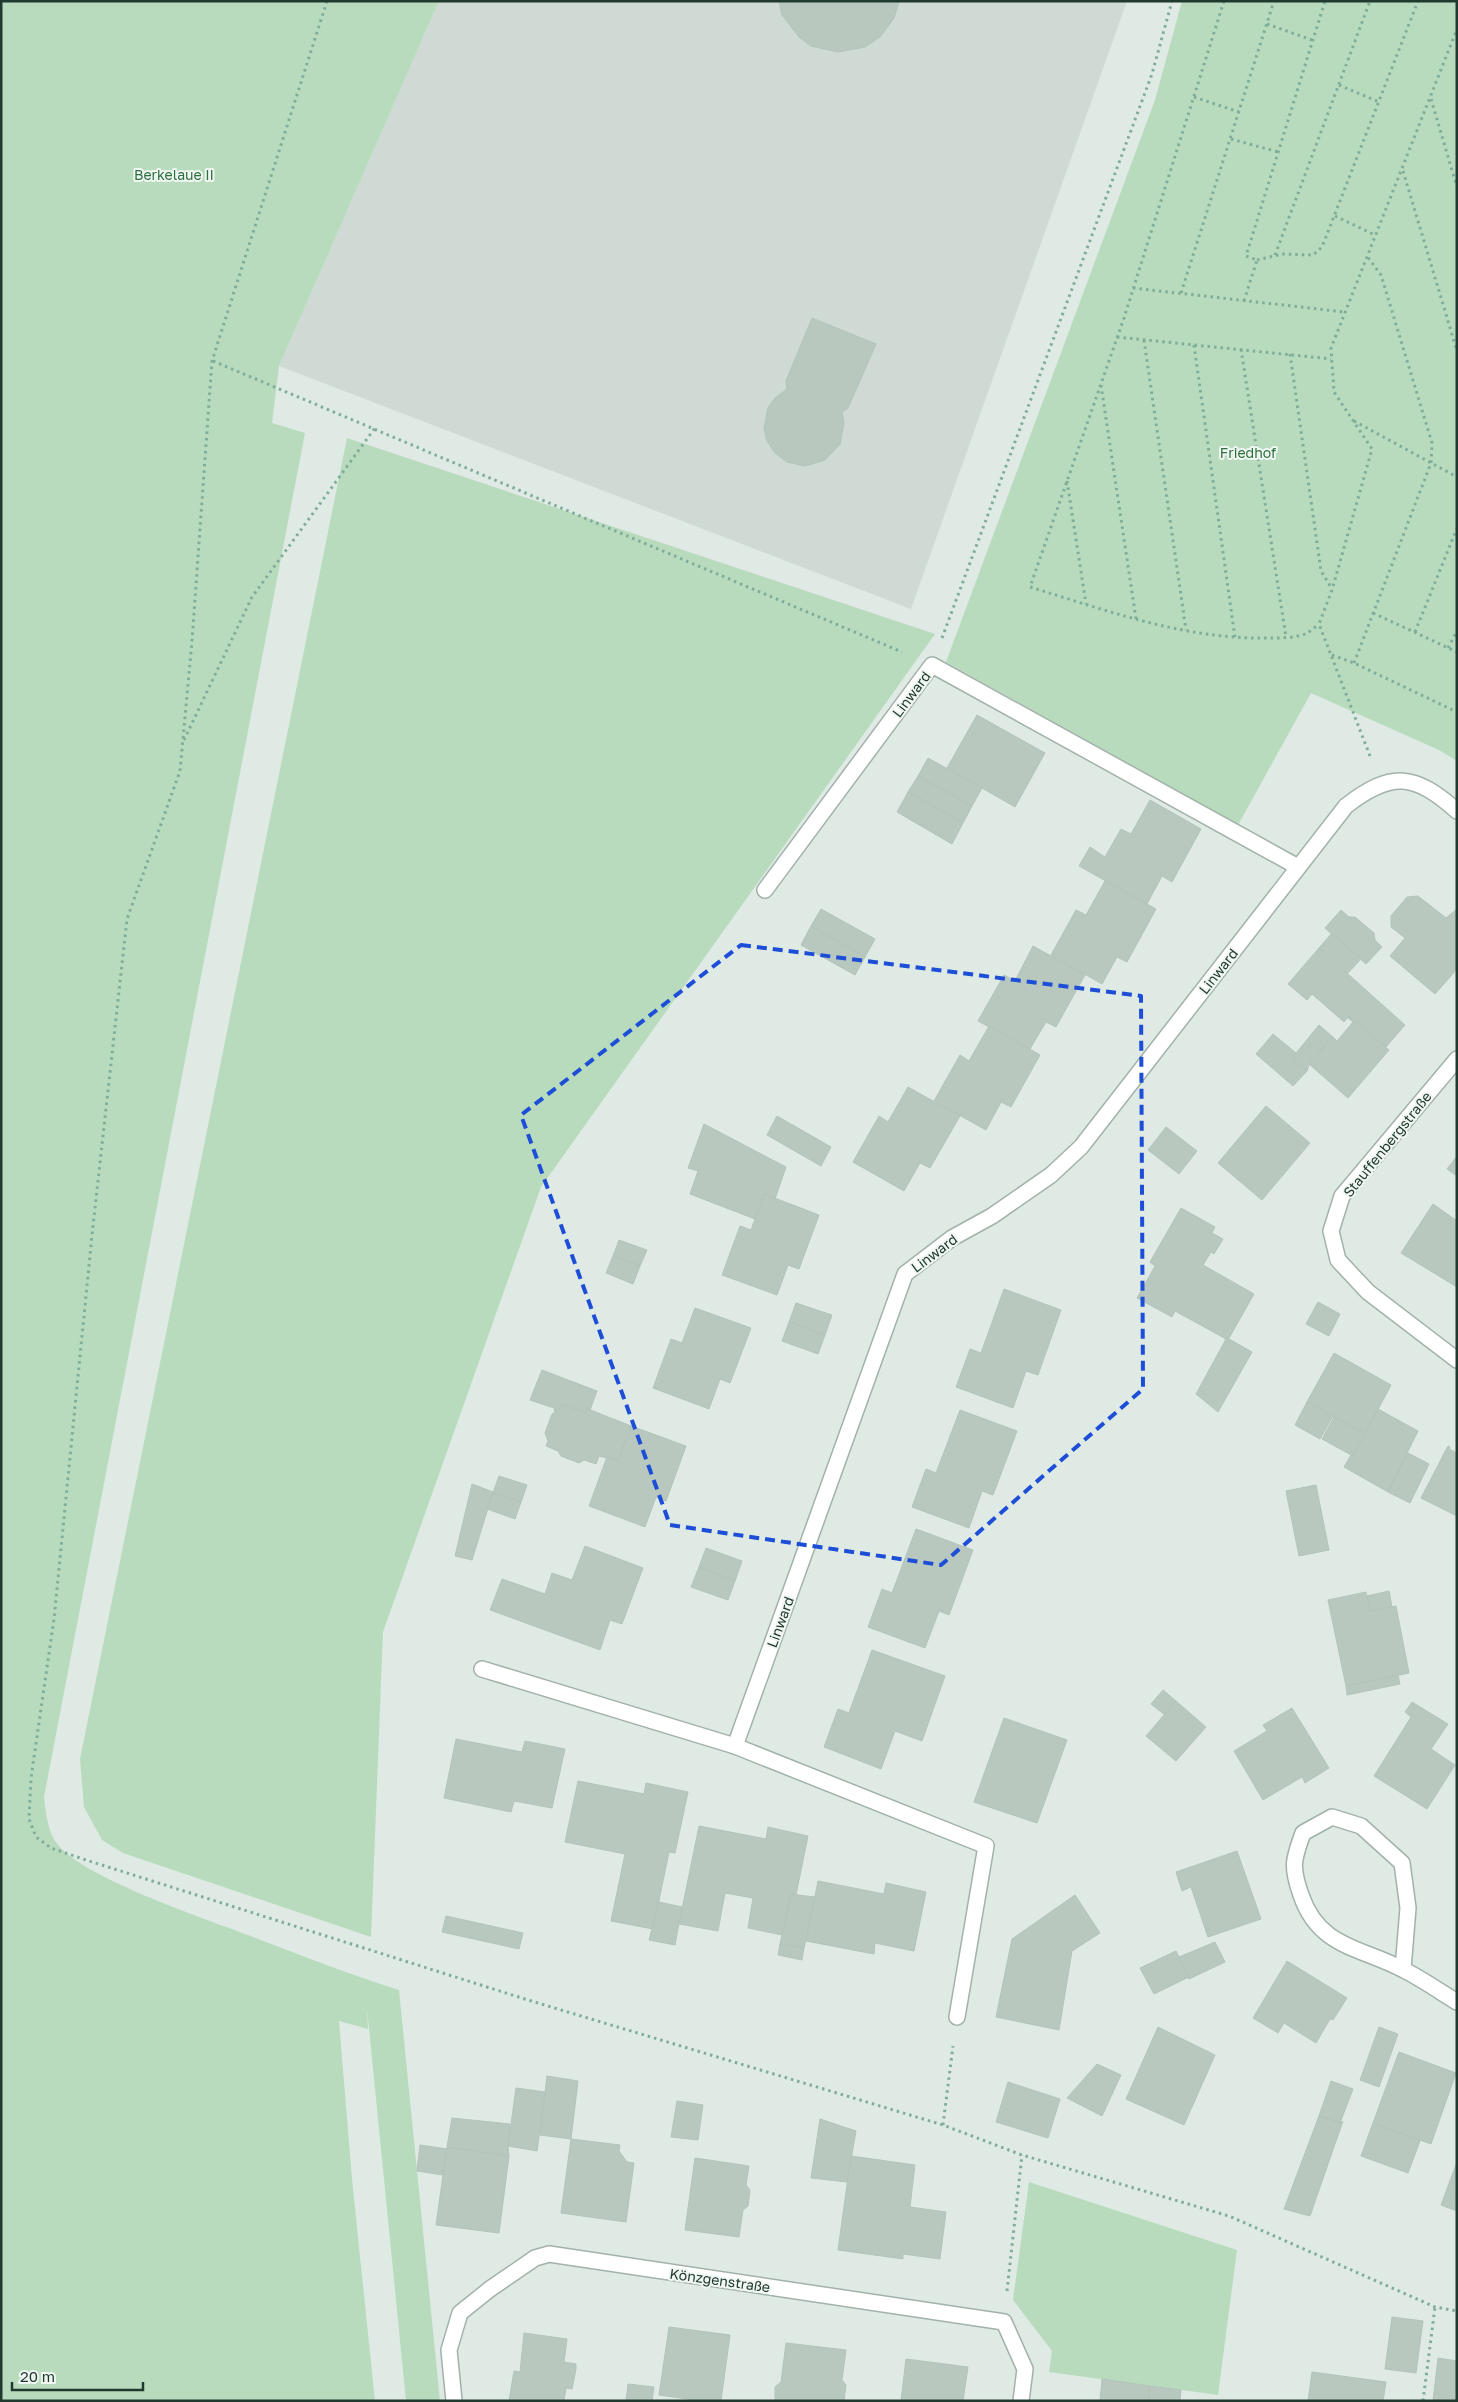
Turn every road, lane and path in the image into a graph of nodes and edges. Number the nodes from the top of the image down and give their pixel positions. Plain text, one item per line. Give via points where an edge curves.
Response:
1 (327, 1) edge
2 (1172, 1) edge
3 (1224, 1) edge
4 (1274, 1) edge
5 (1325, 1) edge
6 (1370, 1) edge
7 (1418, 1) edge
8 (1267, 24) junction
9 (1457, 29) edge
10 (1312, 40) junction
11 (1339, 86) junction
12 (1194, 98) junction
13 (1430, 98) junction
14 (1379, 102) junction
15 (1239, 112) junction
16 (1230, 139) junction
17 (1278, 152) junction
18 (1402, 170) junction
19 (1457, 173) edge
20 (1454, 179) junction
21 (1457, 187) edge
22 (1335, 216) junction
23 (1375, 234) junction
24 (1275, 255) junction
25 (1367, 256) junction
26 (1257, 260) junction
27 (1133, 288) junction
28 (1181, 293) junction
29 (1244, 300) junction
30 (1345, 312) junction
31 (1117, 337) junction
32 (1144, 340) junction
33 (1194, 345) junction
34 (1242, 350) junction
35 (1457, 351) edge
36 (1290, 354) junction
37 (1331, 359) junction
38 (212, 361) junction
39 (1100, 383) junction
40 (1352, 420) junction
41 (375, 428) junction
42 (1431, 463) junction
43 (1457, 478) edge
44 (1066, 481) junction
45 (1457, 528) edge
46 (1332, 590) junction
47 (1086, 604) junction
48 (1373, 613) junction
49 (1136, 619) junction
50 (1319, 624) junction
51 (1186, 630) junction
52 (1457, 631) edge
53 (1415, 632) junction
54 (1286, 637) junction
55 (1235, 638) junction
56 (1448, 648) junction
57 (1457, 652) edge
58 (1332, 655) junction
59 (1354, 663) junction
60 (932, 665) junction
61 (1457, 712) edge
62 (183, 742) junction
63 (1381, 784) junction
64 (1457, 811) edge
65 (1298, 867) junction
66 (765, 890) dead end
67 (1457, 1059) edge
68 (1457, 1360) edge
69 (482, 1669) dead end
70 (735, 1746) junction
71 (1403, 1970) junction
72 (1457, 2002) edge
73 (957, 2017) joint
74 (943, 2125) junction
75 (1022, 2155) junction
76 (1435, 2307) junction
77 (1457, 2311) edge
78 (1004, 2322) junction
79 (454, 2401) edge
80 (1021, 2401) edge
81 (1423, 2401) edge

1 - 38 path
2 - 60 path via 1152,74
3 - 12 path
4 - 8 path
5 - 10 path
6 - 11 path
7 - 14 path
8 - 10 path
8 - 15 path
9 - 13 path
10 - 17 path
11 - 14 path
11 - 24 path
12 - 15 path
12 - 27 path
13 - 18 path
13 - 20 path
14 - 22 path
15 - 16 path
16 - 17 path
16 - 28 path
17 - 26 path via 1246,256
18 - 23 path
18 - 35 path
19 - 20 path
20 - 21 path
22 - 23 path
22 - 24 path via 1322,247 1313,255
23 - 25 path
24 - 26 path
25 - 30 path
25 - 42 path via 1381,275 1432,443
26 - 29 path
27 - 28 path
27 - 31 path
28 - 29 path
29 - 30 path
30 - 37 path via 1331,348
31 - 32 path
31 - 39 path
32 - 33 path
32 - 51 path
33 - 34 path
33 - 55 path
34 - 36 path
34 - 54 path
36 - 37 path
36 - 46 path via 1321,571
37 - 40 path via 1334,392
38 - 41 path
38 - 62 path
39 - 44 path
39 - 49 path
40 - 42 path
40 - 46 path via 1372,449
41 - 60 path
41 - 62 path via 252,598
42 - 43 path
42 - 48 path
44 - 47 path
44 - 47 path via 1030,587
45 - 53 path
46 - 50 path
47 - 49 path
48 - 53 path
48 - 59 path
49 - 51 path
50 - 54 path via 1306,634
50 - 58 path
51 - 55 path
52 - 56 path
53 - 56 path
54 - 55 path
56 - 57 path
58 - 59 path
58 - 63 path
59 - 61 path
60 - 65 street, Linward
60 - 66 street, Linward
62 - 74 path via 180,772 127,919 54,1619 31,1778 29,1819 36,1837 52,1848 86,1860 519,1997
63 - 64 street, Linward via 1408,780 1426,787
63 - 65 street, Linward via 1346,806
65 - 70 street, Linward via 1081,1147 1051,1175 992,1216 952,1238 905,1274
67 - 68 street, Stauffenbergstraße via 1342,1196 1331,1231 1338,1260 1368,1292
69 - 70 street
70 - 73 street via 986,1846
71 - 71 street via 1323,1933 1306,1910 1293,1861 1303,1833 1332,1817 1361,1826 1402,1863 1408,1908
71 - 72 street
73 - 74 path
74 - 75 path
75 - 76 path via 1229,2216
75 - 78 path
76 - 77 path
76 - 81 path
78 - 79 street, Könzgenstraße via 549,2254 535,2258 460,2313 448,2350
78 - 80 street via 1025,2369

